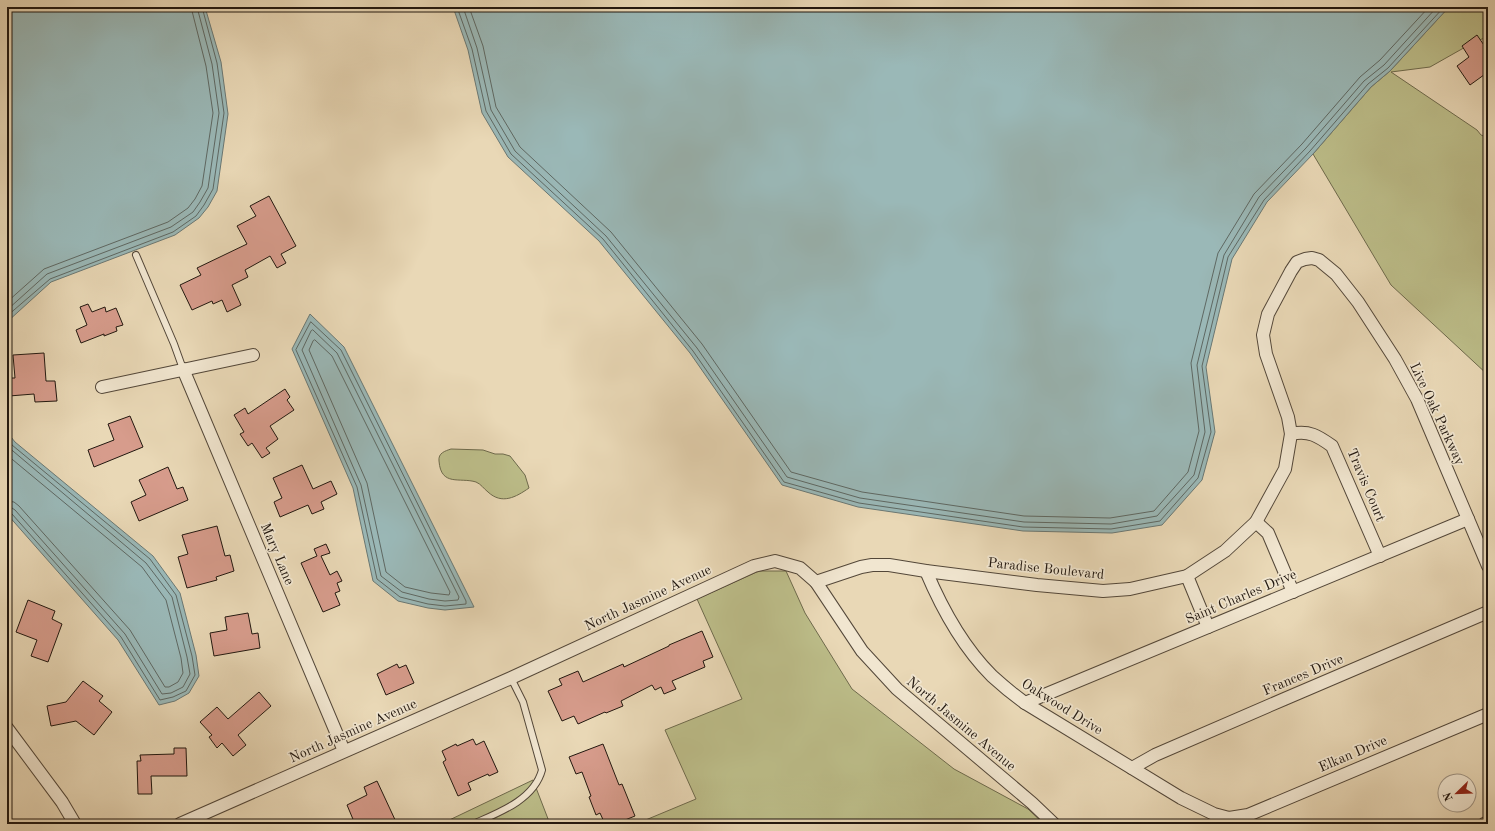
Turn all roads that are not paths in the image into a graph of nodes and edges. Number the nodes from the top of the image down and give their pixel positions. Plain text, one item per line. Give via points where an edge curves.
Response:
1 (136, 255) dead end
2 (1305, 259) joint
3 (254, 355) dead end
4 (183, 369) junction
5 (102, 387) dead end
6 (1291, 434) junction
7 (1468, 519) junction
8 (1256, 522) junction
9 (1380, 556) junction
10 (1488, 566) edge
11 (926, 571) junction
12 (1187, 576) junction
13 (816, 582) junction
14 (1293, 592) junction
15 (1488, 612) edge
16 (1208, 627) junction
17 (511, 678) junction
18 (1025, 703) junction
19 (1488, 714) edge
20 (7, 728) edge
21 (344, 751) junction
22 (1132, 768) junction
23 (1229, 818) joint
24 (1488, 822) edge
25 (75, 824) edge
26 (180, 824) edge
27 (473, 824) edge
28 (1054, 824) edge
29 (1484, 824) edge

1 - 4 lane
2 - 6 street, Paradise Boulevard via 1298,262 1291,271 1268,314 1264,335 1266,354 1286,411
2 - 7 street, Live Oak Parkway via 1319,260 1336,274 1358,302 1395,359 1417,399
3 - 4 street
4 - 5 street
4 - 21 street, Mary Lane
6 - 8 street, Paradise Boulevard via 1285,469
6 - 9 street, Travis Court via 1309,433 1332,446
7 - 9 street, Saint Charles Drive
7 - 10 street, Live Oak Parkway
8 - 12 street, Paradise Boulevard via 1225,551
8 - 14 street via 1268,533
9 - 14 street, Saint Charles Drive
11 - 12 street, Paradise Boulevard via 1103,591 1130,589
11 - 13 street, Paradise Boulevard via 890,564 872,565 851,569
11 - 18 street, Oakwood Drive via 941,606 975,656 992,676
12 - 16 street
13 - 17 street, North Jasmine Avenue via 800,568 775,561 754,566
13 - 28 street, North Jasmine Avenue via 862,651 897,689 1032,802
14 - 16 street, Saint Charles Drive
15 - 22 street, Frances Drive via 1155,755
16 - 18 street, Saint Charles Drive
17 - 21 street, North Jasmine Avenue
17 - 27 lane via 523,702 542,770 539,780 525,796 501,812
18 - 22 street, Oakwood Drive
19 - 23 street, Elkan Drive via 1248,815
20 - 25 street via 62,802
21 - 26 street, North Jasmine Avenue
22 - 23 street, Oakwood Drive via 1180,798
24 - 29 street

